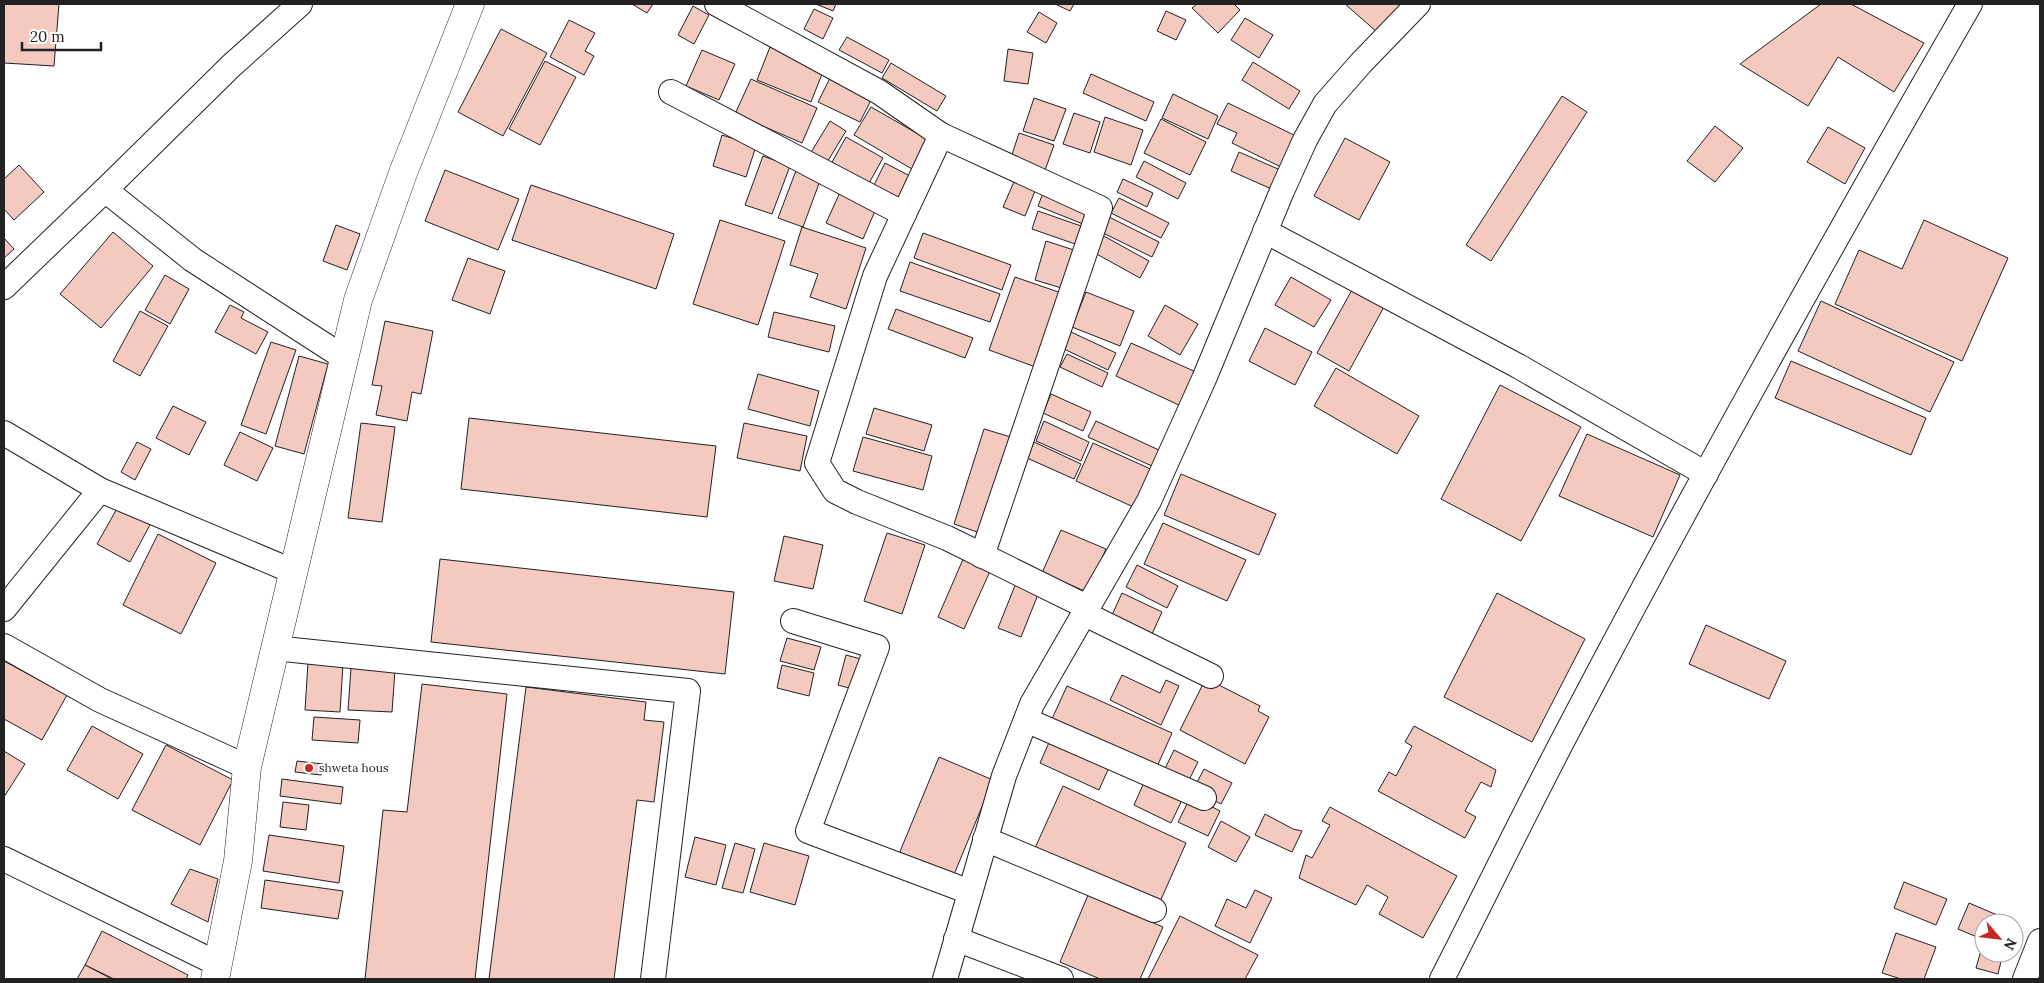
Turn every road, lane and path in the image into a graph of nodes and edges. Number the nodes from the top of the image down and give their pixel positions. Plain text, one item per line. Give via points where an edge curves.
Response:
1 (300, 4) edge
2 (470, 4) edge
3 (717, 4) edge
4 (1418, 4) edge
5 (1970, 4) edge
6 (672, 92) dead end
7 (941, 135) junction
8 (105, 190) junction
9 (904, 214) junction
10 (1265, 231) junction
11 (4, 287) edge
12 (343, 357) junction
13 (5, 435) edge
14 (1706, 474) junction
15 (100, 490) junction
16 (982, 556) junction
17 (292, 571) junction
18 (4, 609) edge
19 (1087, 611) junction
20 (793, 621) dead end
21 (4, 646) edge
22 (274, 648) junction
23 (1211, 676) dead end
24 (1026, 720) junction
25 (247, 767) junction
26 (1204, 798) dead end
27 (985, 839) junction
28 (4, 859) edge
29 (970, 892) junction
30 (1154, 910) dead end
31 (956, 939) junction
32 (2040, 941) edge
33 (216, 972) edge
34 (653, 979) edge
35 (945, 979) edge
36 (1061, 979) edge
37 (1442, 979) edge
38 (2025, 979) edge

1 - 8 street via 231,66
2 - 12 street via 397,191 358,300
3 - 7 street via 879,92
4 - 10 street via 1325,104 1305,140
5 - 14 street via 1848,216
6 - 9 street
7 - 9 street
7 - 16 street via 1100,208
8 - 11 street
8 - 12 street via 193,260
9 - 16 street via 875,276 817,463 835,491
10 - 14 street via 1518,366
10 - 19 street via 1149,501
12 - 17 street
13 - 15 street
14 - 37 street via 1572,722
15 - 17 street
15 - 18 street
16 - 19 street
17 - 22 street
19 - 23 street
19 - 24 street via 1032,704
20 - 29 street via 877,647 808,831
21 - 25 street via 100,700
22 - 25 street
22 - 34 street via 688,690
24 - 26 street
24 - 27 street via 1004,776
25 - 33 street via 238,861
27 - 29 street
27 - 30 street
28 - 33 street
29 - 31 street
31 - 35 street
31 - 36 street
32 - 38 street

